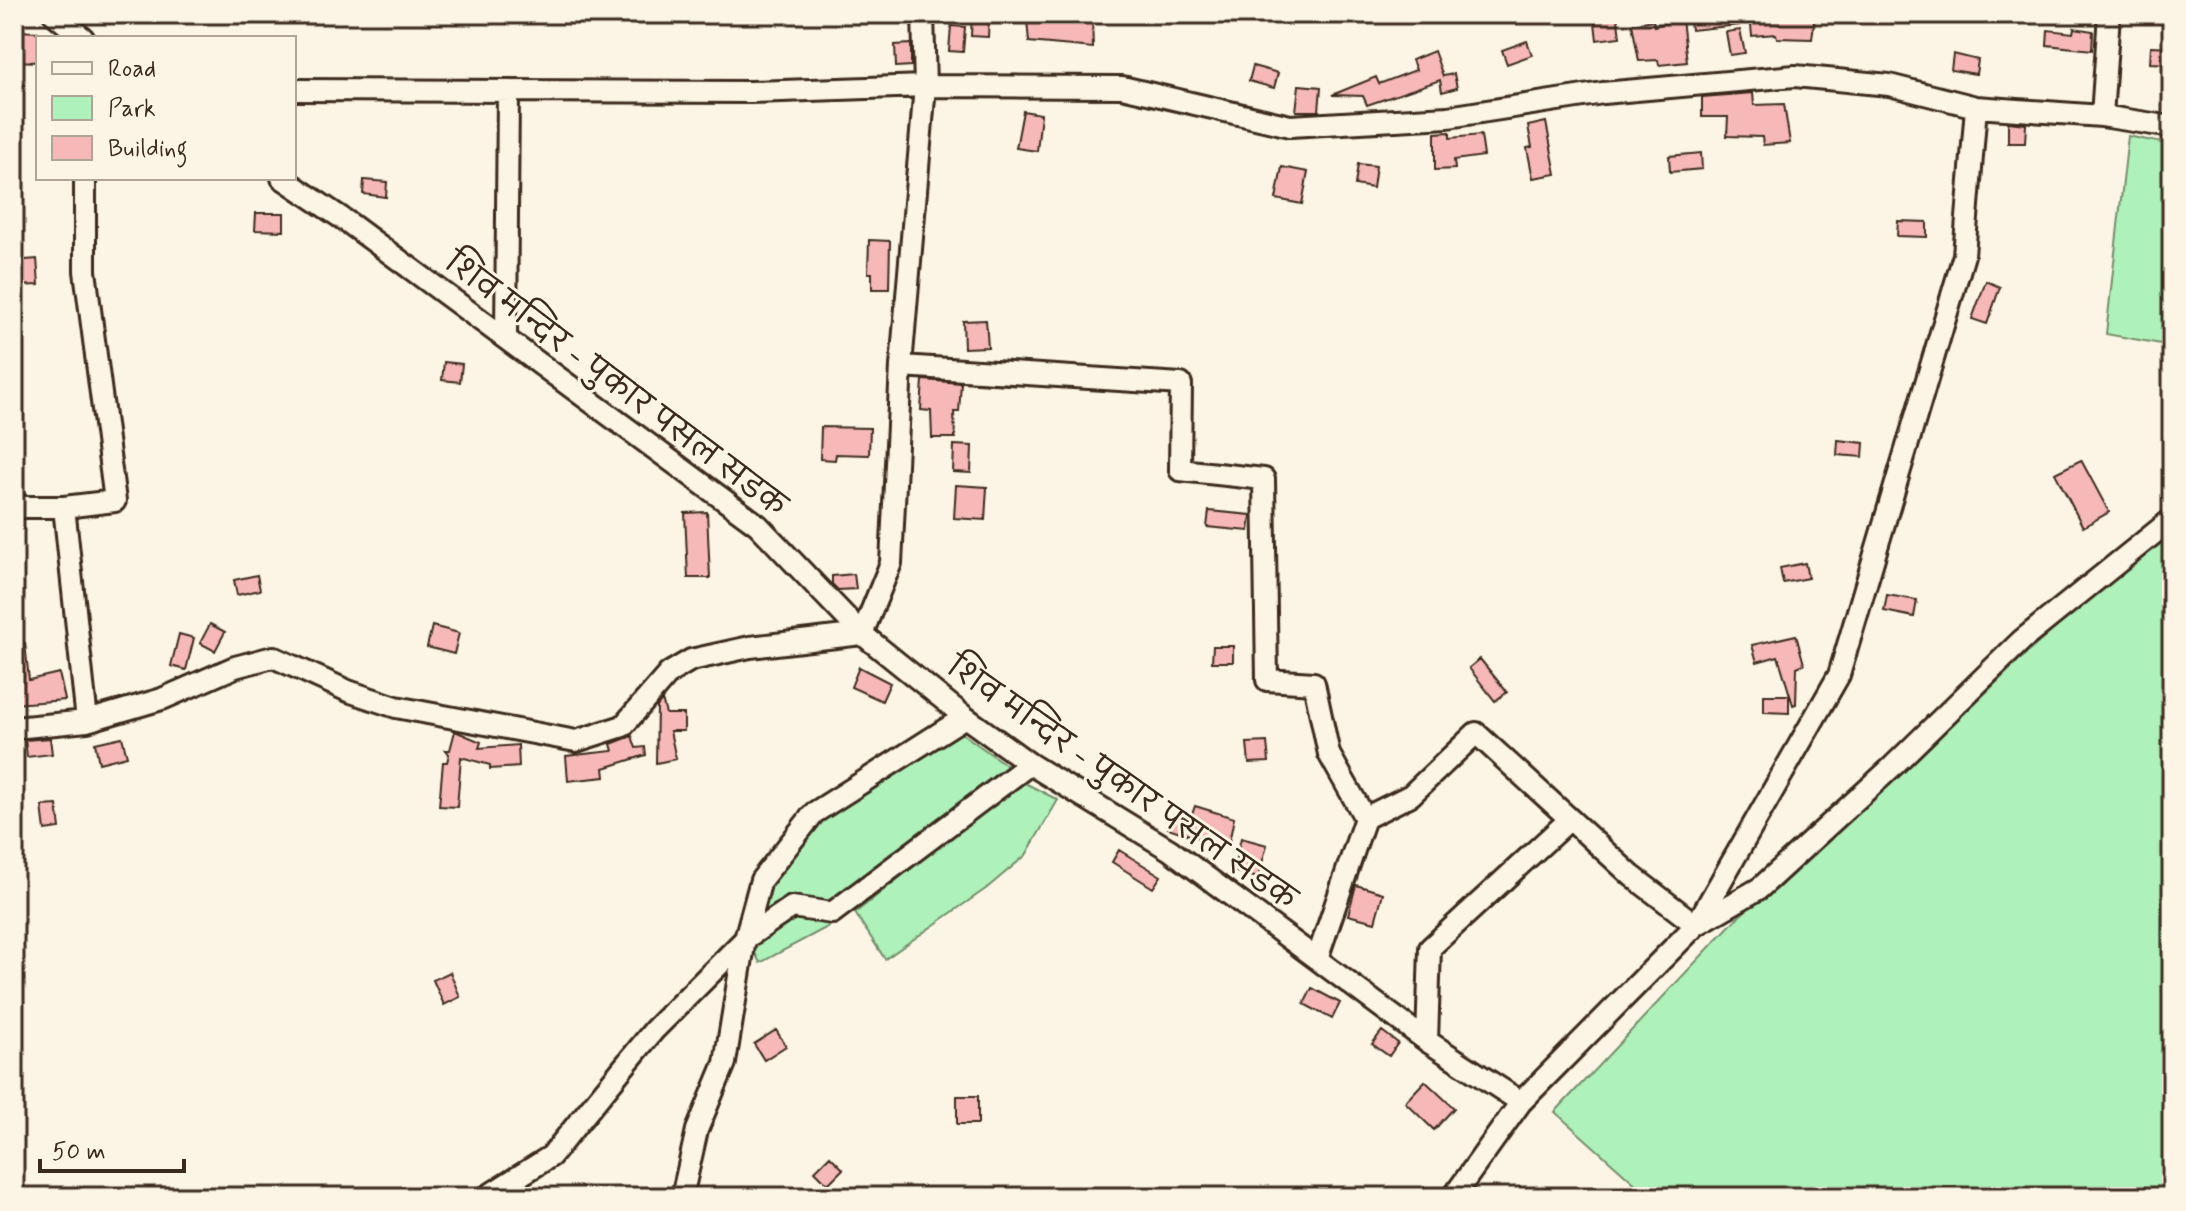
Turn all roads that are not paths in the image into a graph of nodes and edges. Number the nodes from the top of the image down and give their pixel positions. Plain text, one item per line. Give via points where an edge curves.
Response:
1 (54, 14) edge
2 (923, 14) edge
3 (2109, 14) edge
4 (81, 36) edge
5 (925, 86) junction
6 (296, 90) edge
7 (508, 92) junction
8 (1976, 107) junction
9 (2102, 116) junction
10 (2172, 127) edge
11 (85, 180) edge
12 (285, 180) edge
13 (506, 338) junction
14 (901, 366) junction
15 (14, 499) edge
16 (64, 507) junction
17 (2172, 519) edge
18 (862, 634) junction
19 (965, 717) junction
20 (87, 721) junction
21 (14, 728) edge
22 (1030, 764) junction
23 (1365, 818) junction
24 (1570, 819) junction
25 (1696, 925) junction
26 (745, 939) junction
27 (1317, 959) junction
28 (1427, 1041) junction
29 (1521, 1102) junction
30 (486, 1197) edge
31 (682, 1197) edge
32 (1453, 1197) edge

1 - 4 street
2 - 5 street
3 - 9 street
5 - 7 street
5 - 8 street via 1122,87 1290,126 1448,117 1603,93 1795,76 1889,85
5 - 14 street
6 - 7 street
7 - 13 street
8 - 9 street
8 - 25 street via 1964,255 1839,675
9 - 10 street
11 - 16 street via 85,271 115,501
12 - 13 street, शिव मन्दिर - पुकार पसल सडक
13 - 18 street, शिव मन्दिर - पुकार पसल सडक via 758,525
14 - 18 street via 891,563
14 - 23 street via 1181,384 1180,470 1264,479 1267,680 1314,683 1329,754
15 - 16 street via 19,507
16 - 20 street
17 - 25 street via 2022,640 1760,888
18 - 19 street, शिव मन्दिर - पुकार पसल सडक
18 - 20 street via 691,660 669,673 623,726 576,741 396,707 273,657
19 - 22 street, शिव मन्दिर - पुकार पसल सडक
19 - 26 street via 814,813 761,880
20 - 21 street
22 - 26 street via 832,913 792,907
22 - 27 street, शिव मन्दिर - पुकार पसल सडक via 1170,850
23 - 24 street via 1411,795 1476,733
23 - 27 street
24 - 25 street
24 - 28 street via 1430,948
25 - 29 street
26 - 30 street via 654,1030 551,1156
26 - 31 street via 725,1063 697,1130
27 - 28 street, शिव मन्दिर - पुकार पसल सडक
28 - 29 street, शिव मन्दिर - पुकार पसल सडक
29 - 32 street

